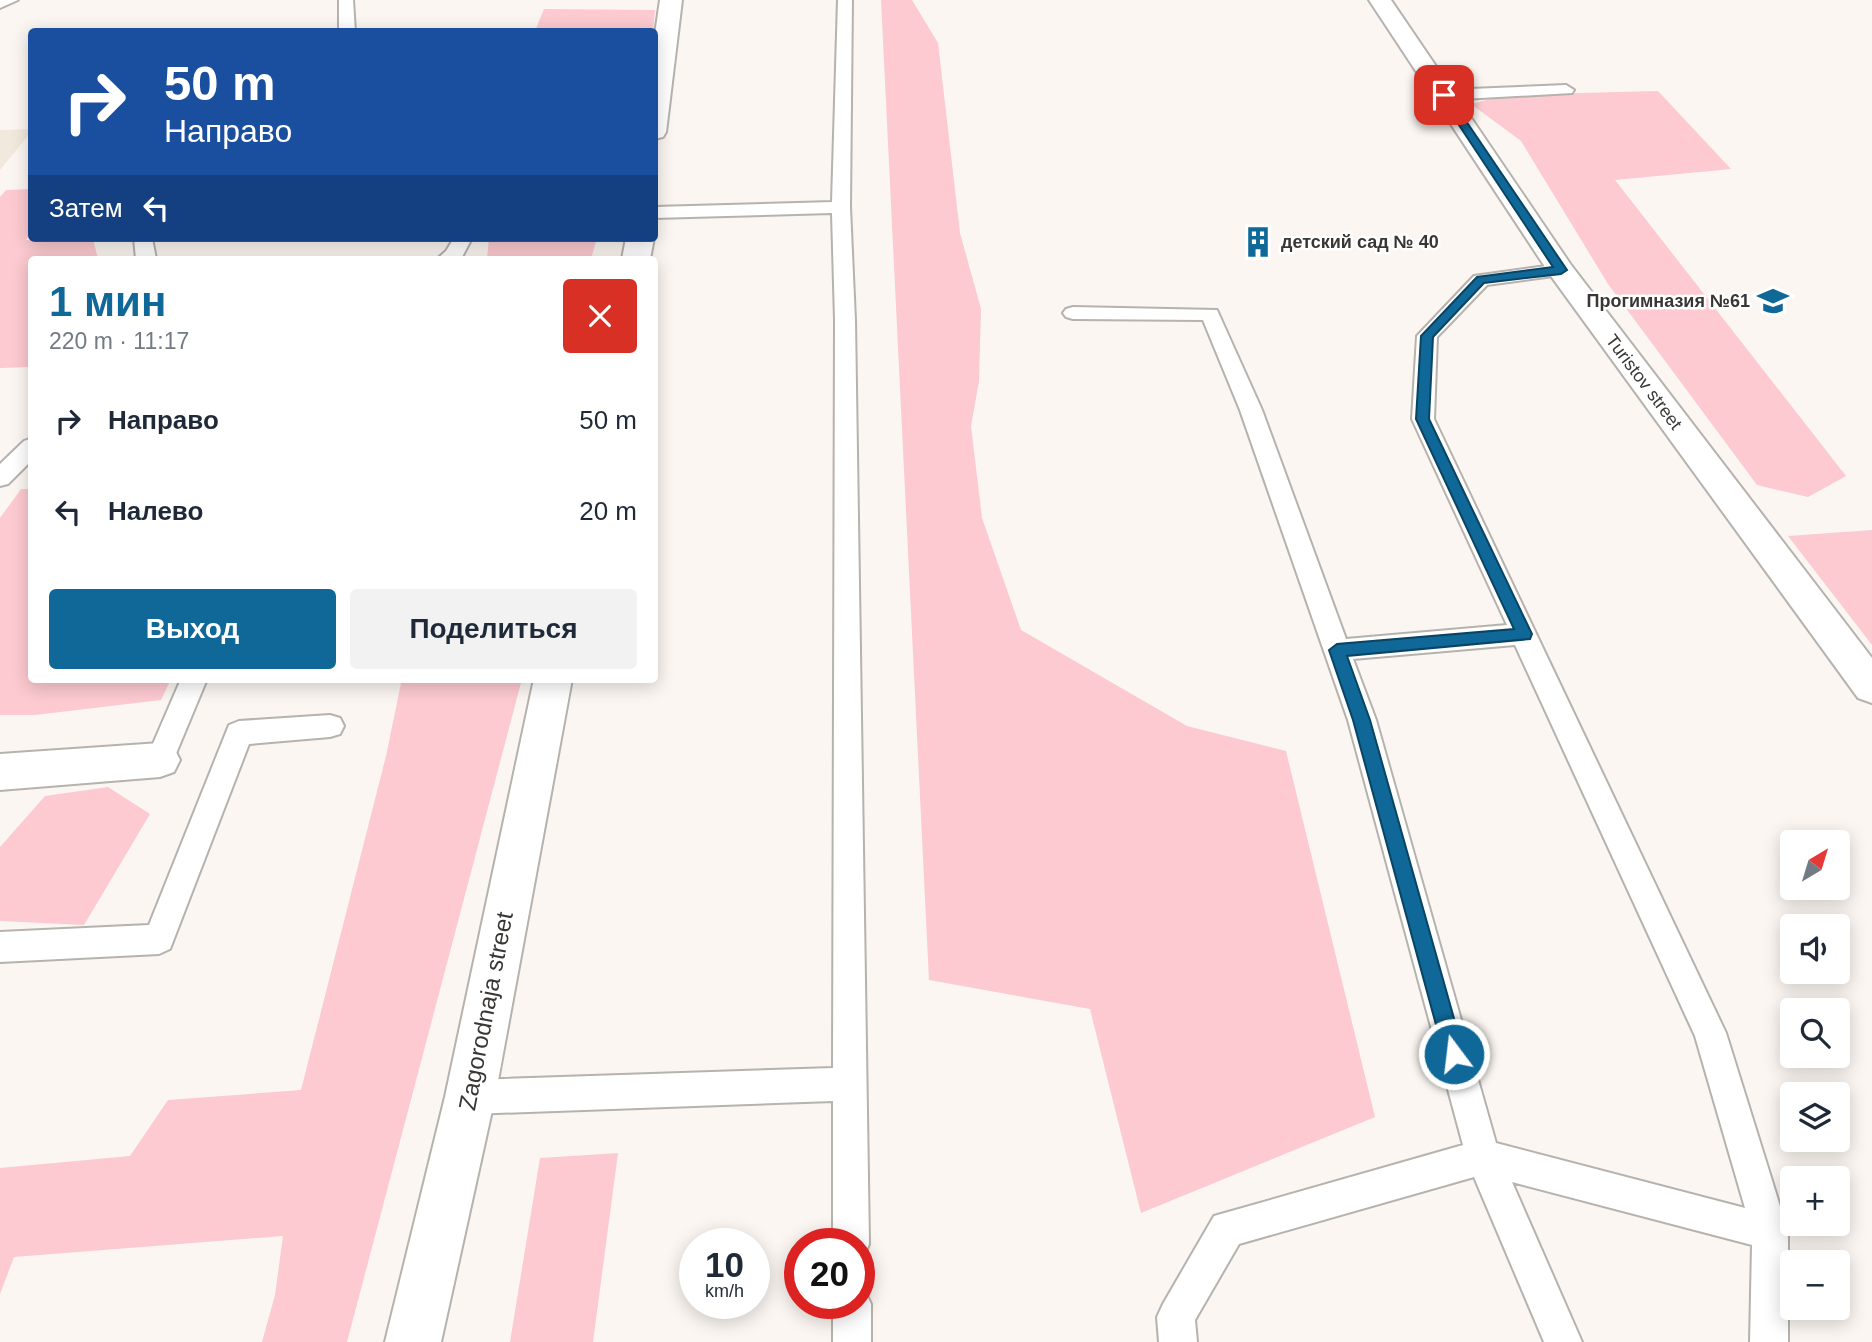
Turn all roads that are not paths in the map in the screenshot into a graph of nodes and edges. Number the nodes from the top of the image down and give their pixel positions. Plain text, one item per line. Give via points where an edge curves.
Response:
1 (11, 0) edge
2 (346, 0) edge
3 (671, 0) edge
4 (845, 0) edge
5 (1380, 0) edge
6 (0, 4) edge
7 (347, 28) edge
8 (1566, 90) dead end
9 (1444, 95) junction
10 (658, 101) edge
11 (841, 206) junction
12 (658, 213) edge
13 (1561, 270) junction
14 (1073, 313) dead end
15 (28, 450) edge
16 (0, 478) edge
17 (1524, 634) junction
18 (1337, 650) junction
19 (192, 683) edge
20 (552, 683) edge
21 (1872, 687) edge
22 (330, 726) dead end
23 (160, 760) joint
24 (6, 777) edge
25 (0, 947) edge
26 (849, 1084) junction
27 (470, 1097) junction
28 (1483, 1157) junction
29 (851, 1228) edge
30 (1770, 1232) junction
31 (852, 1319) edge
32 (413, 1342) edge
33 (852, 1342) edge
34 (1178, 1342) edge
35 (1563, 1342) edge
36 (1769, 1342) edge

1 - 6 lane
2 - 7 lane
3 - 10 street
4 - 11 lane
5 - 9 street, Turistov street
8 - 9 lane
9 - 13 street, Turistov street
11 - 12 lane
11 - 26 lane
13 - 17 lane via 1481,280 1427,336 1423,419
13 - 21 street, Turistov street
14 - 18 lane via 1210,314 1251,411
15 - 16 lane
17 - 18 lane
17 - 30 lane via 1710,1033
18 - 28 lane via 1362,720
19 - 23 lane
20 - 27 street, Zagorodnaja street
22 - 25 lane via 239,733 159,939
23 - 24 street
26 - 27 lane
26 - 29 lane
27 - 32 street, Zagorodnaja street
28 - 30 lane
28 - 34 lane via 1227,1229 1176,1317
28 - 35 lane
30 - 36 lane
31 - 33 lane

